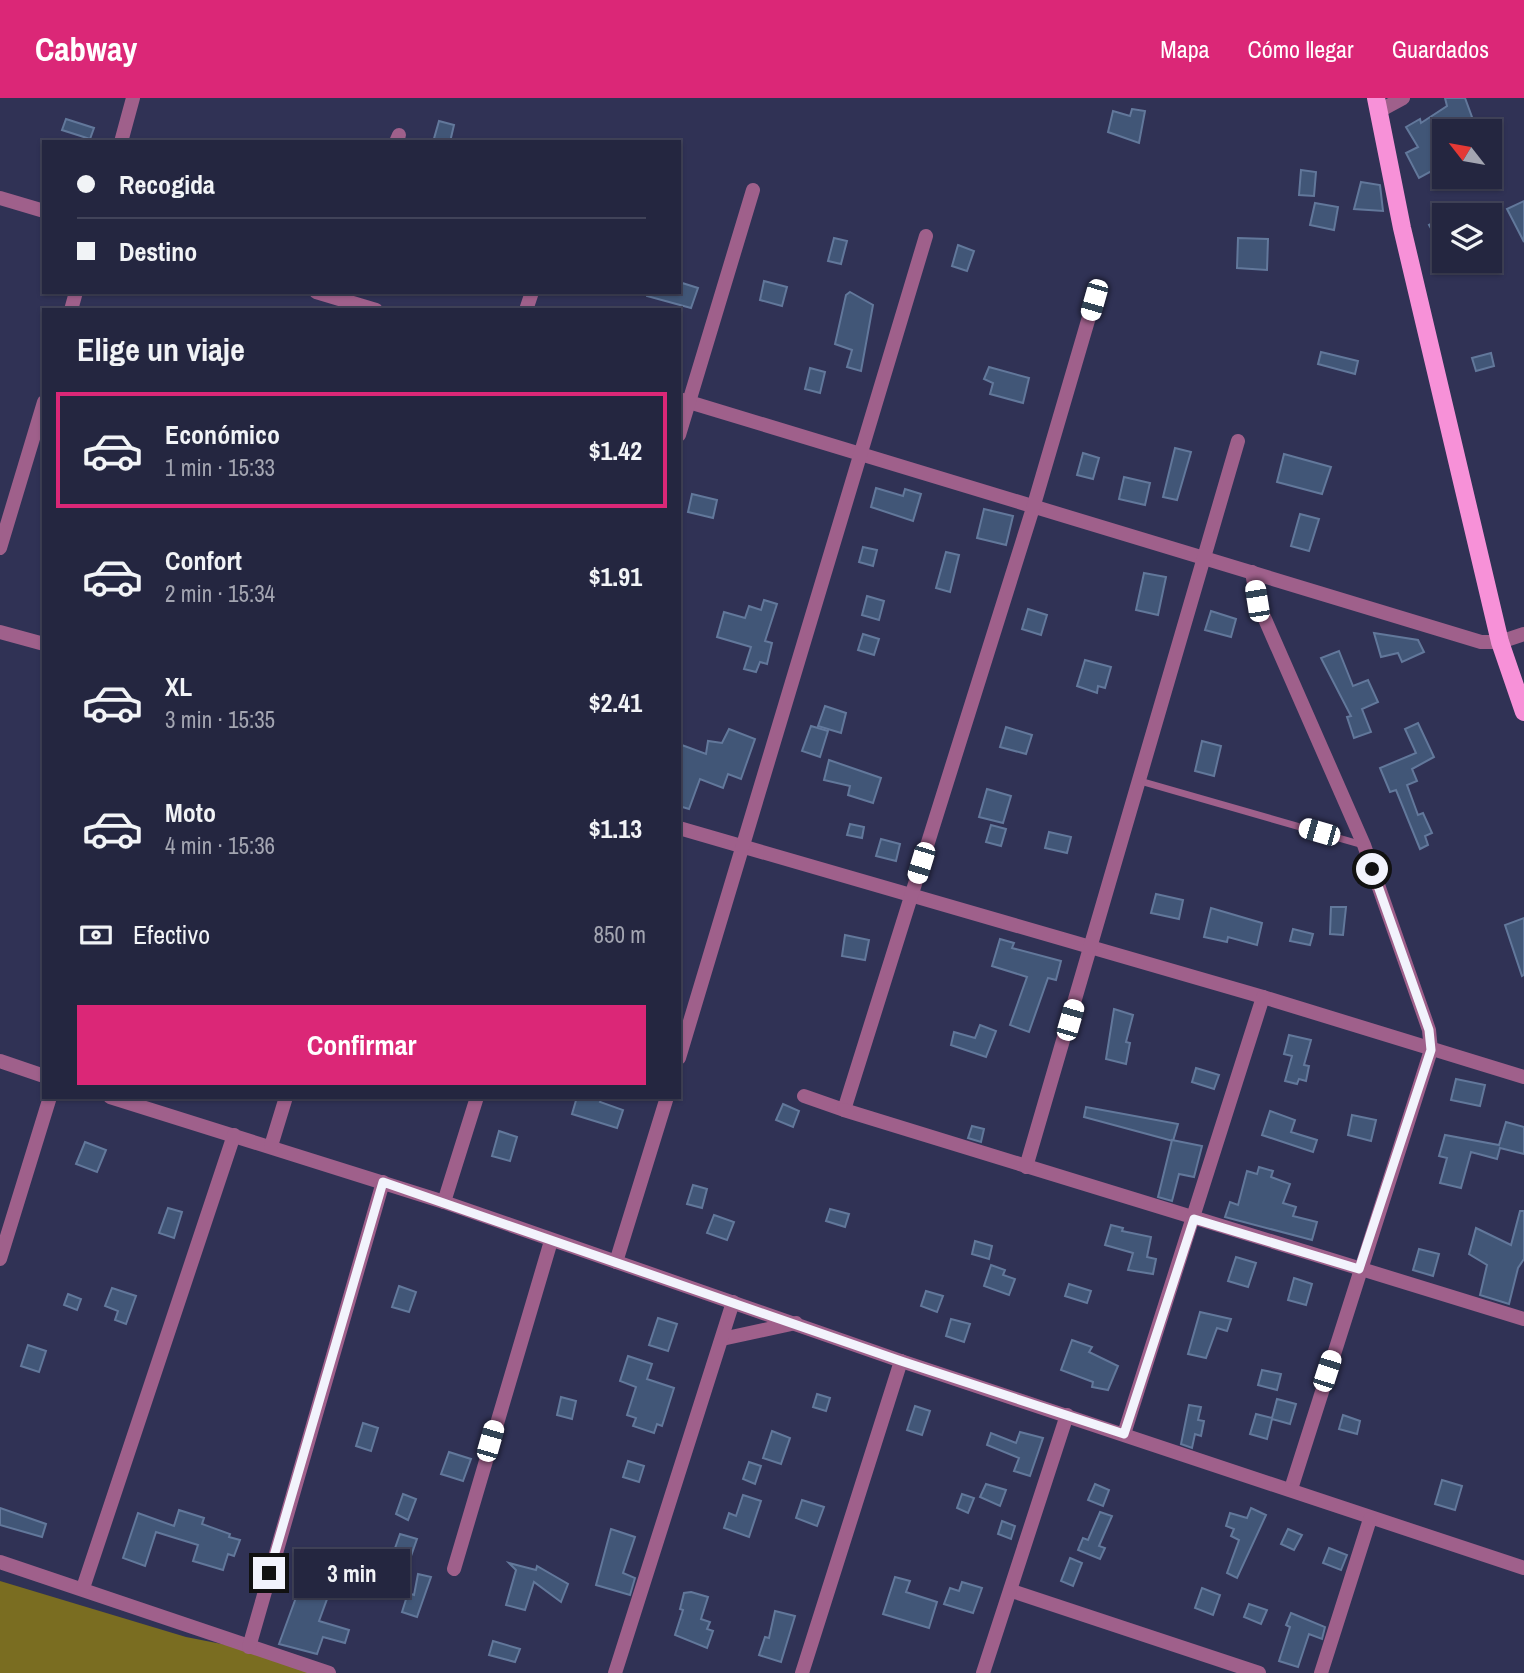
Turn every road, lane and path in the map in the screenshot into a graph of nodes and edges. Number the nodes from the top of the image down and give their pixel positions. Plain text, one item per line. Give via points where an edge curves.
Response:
1 (133, 98) edge
2 (1403, 98) edge
3 (1377, 104) edge
4 (122, 140) edge
5 (753, 190) dead end
6 (0, 198) edge
7 (42, 210) edge
8 (926, 236) dead end
9 (322, 294) edge
10 (1094, 300) dead end
11 (342, 301) edge
12 (368, 308) edge
13 (684, 401) edge
14 (42, 409) edge
15 (681, 421) edge
16 (1238, 441) dead end
17 (859, 452) junction
18 (1033, 508) junction
19 (0, 548) edge
20 (1205, 559) junction
21 (1252, 572) junction
22 (0, 632) edge
23 (1524, 634) edge
24 (1500, 642) junction
25 (42, 643) edge
26 (1524, 712) edge
27 (1140, 781) junction
28 (681, 829) edge
29 (1364, 845) junction
30 (744, 848) junction
31 (911, 897) junction
32 (1092, 947) junction
33 (1263, 997) junction
34 (1431, 1050) junction
35 (681, 1052) edge
36 (0, 1061) edge
37 (42, 1075) edge
38 (1524, 1077) edge
39 (804, 1096) dead end
40 (49, 1099) edge
41 (117, 1099) edge
42 (285, 1099) edge
43 (476, 1099) edge
44 (666, 1099) edge
45 (844, 1110) junction
46 (234, 1135) junction
47 (271, 1146) junction
48 (1026, 1167) junction
49 (383, 1182) junction
50 (444, 1202) junction
51 (1194, 1219) junction
52 (551, 1241) junction
53 (0, 1259) edge
54 (616, 1262) junction
55 (1359, 1269) junction
56 (733, 1303) junction
57 (1524, 1319) edge
58 (798, 1323) junction
59 (722, 1339) junction
60 (901, 1361) junction
61 (1067, 1415) junction
62 (1124, 1434) junction
63 (1291, 1489) junction
64 (1370, 1519) junction
65 (0, 1562) edge
66 (1524, 1568) edge
67 (454, 1569) dead end
68 (83, 1588) junction
69 (1012, 1591) junction
70 (249, 1647) junction
71 (329, 1673) edge
72 (615, 1673) edge
73 (802, 1673) edge
74 (984, 1673) edge
75 (1259, 1673) edge
76 (1321, 1673) edge

1 - 4 street
2 - 3 street
3 - 24 main road
5 - 13 street
6 - 7 street
8 - 17 street
9 - 11 street
10 - 18 street
11 - 12 street
13 - 15 street
13 - 17 street
14 - 19 street
16 - 20 street
17 - 18 street
17 - 30 street
18 - 20 street
18 - 31 street
20 - 21 street
20 - 27 street
21 - 24 street via 1481,642
21 - 29 street via 1262,615
22 - 25 street
23 - 24 street
24 - 26 main road
27 - 29 lane
27 - 32 street
28 - 30 street
29 - 34 street via 1429,1030
30 - 31 street
30 - 35 street
31 - 32 street
31 - 45 street
32 - 33 street
32 - 48 street
33 - 34 street
33 - 51 street
34 - 38 street
34 - 55 street
36 - 37 street
39 - 45 street
40 - 53 street
41 - 46 street
42 - 47 street
43 - 50 street
44 - 54 street
45 - 48 street
46 - 47 street
46 - 68 street
47 - 49 street
48 - 51 street
49 - 50 street
49 - 70 street
50 - 52 street
51 - 55 street
51 - 62 street
52 - 54 street
52 - 67 street
54 - 56 street
55 - 57 street
55 - 63 street
56 - 58 street
56 - 59 street
58 - 59 street
58 - 60 street
59 - 72 street
60 - 61 street
60 - 73 street
61 - 62 street
61 - 69 street
62 - 63 street
63 - 64 street
64 - 66 street
64 - 76 street
65 - 68 street
68 - 70 street
69 - 74 street
69 - 75 street
70 - 71 street

